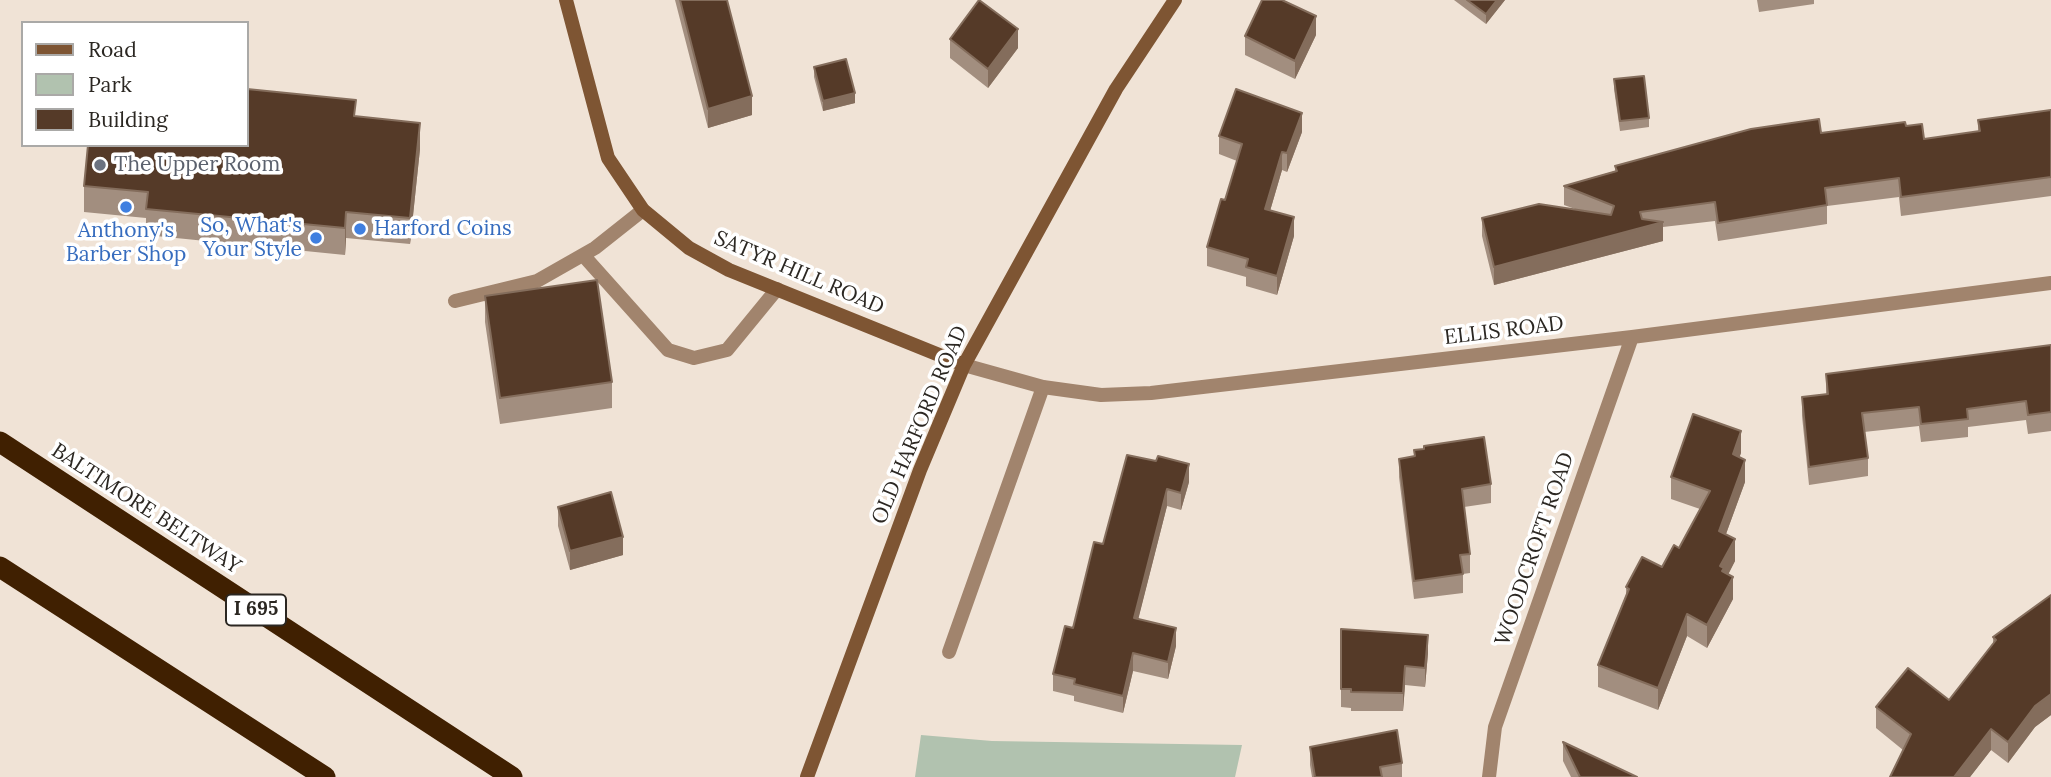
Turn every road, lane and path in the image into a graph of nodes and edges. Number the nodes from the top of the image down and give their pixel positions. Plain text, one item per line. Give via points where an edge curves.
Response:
1 (566, 0) edge
2 (1175, 0) edge
3 (643, 210) junction
4 (583, 255) junction
5 (2051, 283) edge
6 (777, 289) junction
7 (455, 301) dead end
8 (1632, 337) junction
9 (964, 365) junction
10 (1043, 387) junction
11 (0, 442) edge
12 (0, 567) edge
13 (949, 652) dead end
14 (324, 777) edge
15 (512, 777) edge
16 (807, 777) edge
17 (1489, 777) edge

1 - 3 street, SATYR HILL ROAD via 608,159
2 - 9 street, OLD HARFORD ROAD via 1116,89
3 - 4 street
3 - 6 street, SATYR HILL ROAD via 689,248
4 - 6 street via 668,350 694,358 727,350
4 - 7 street via 537,281
5 - 8 street, ELLIS ROAD
6 - 9 street, SATYR HILL ROAD
8 - 10 street, ELLIS ROAD via 1151,393 1101,395
8 - 17 street, WOODCROFT ROAD via 1495,727
9 - 10 street, ELLIS ROAD
9 - 16 street, OLD HARFORD ROAD via 920,470
10 - 13 street
11 - 15 highway, BALTIMORE BELTWAY / I 695
12 - 14 highway

